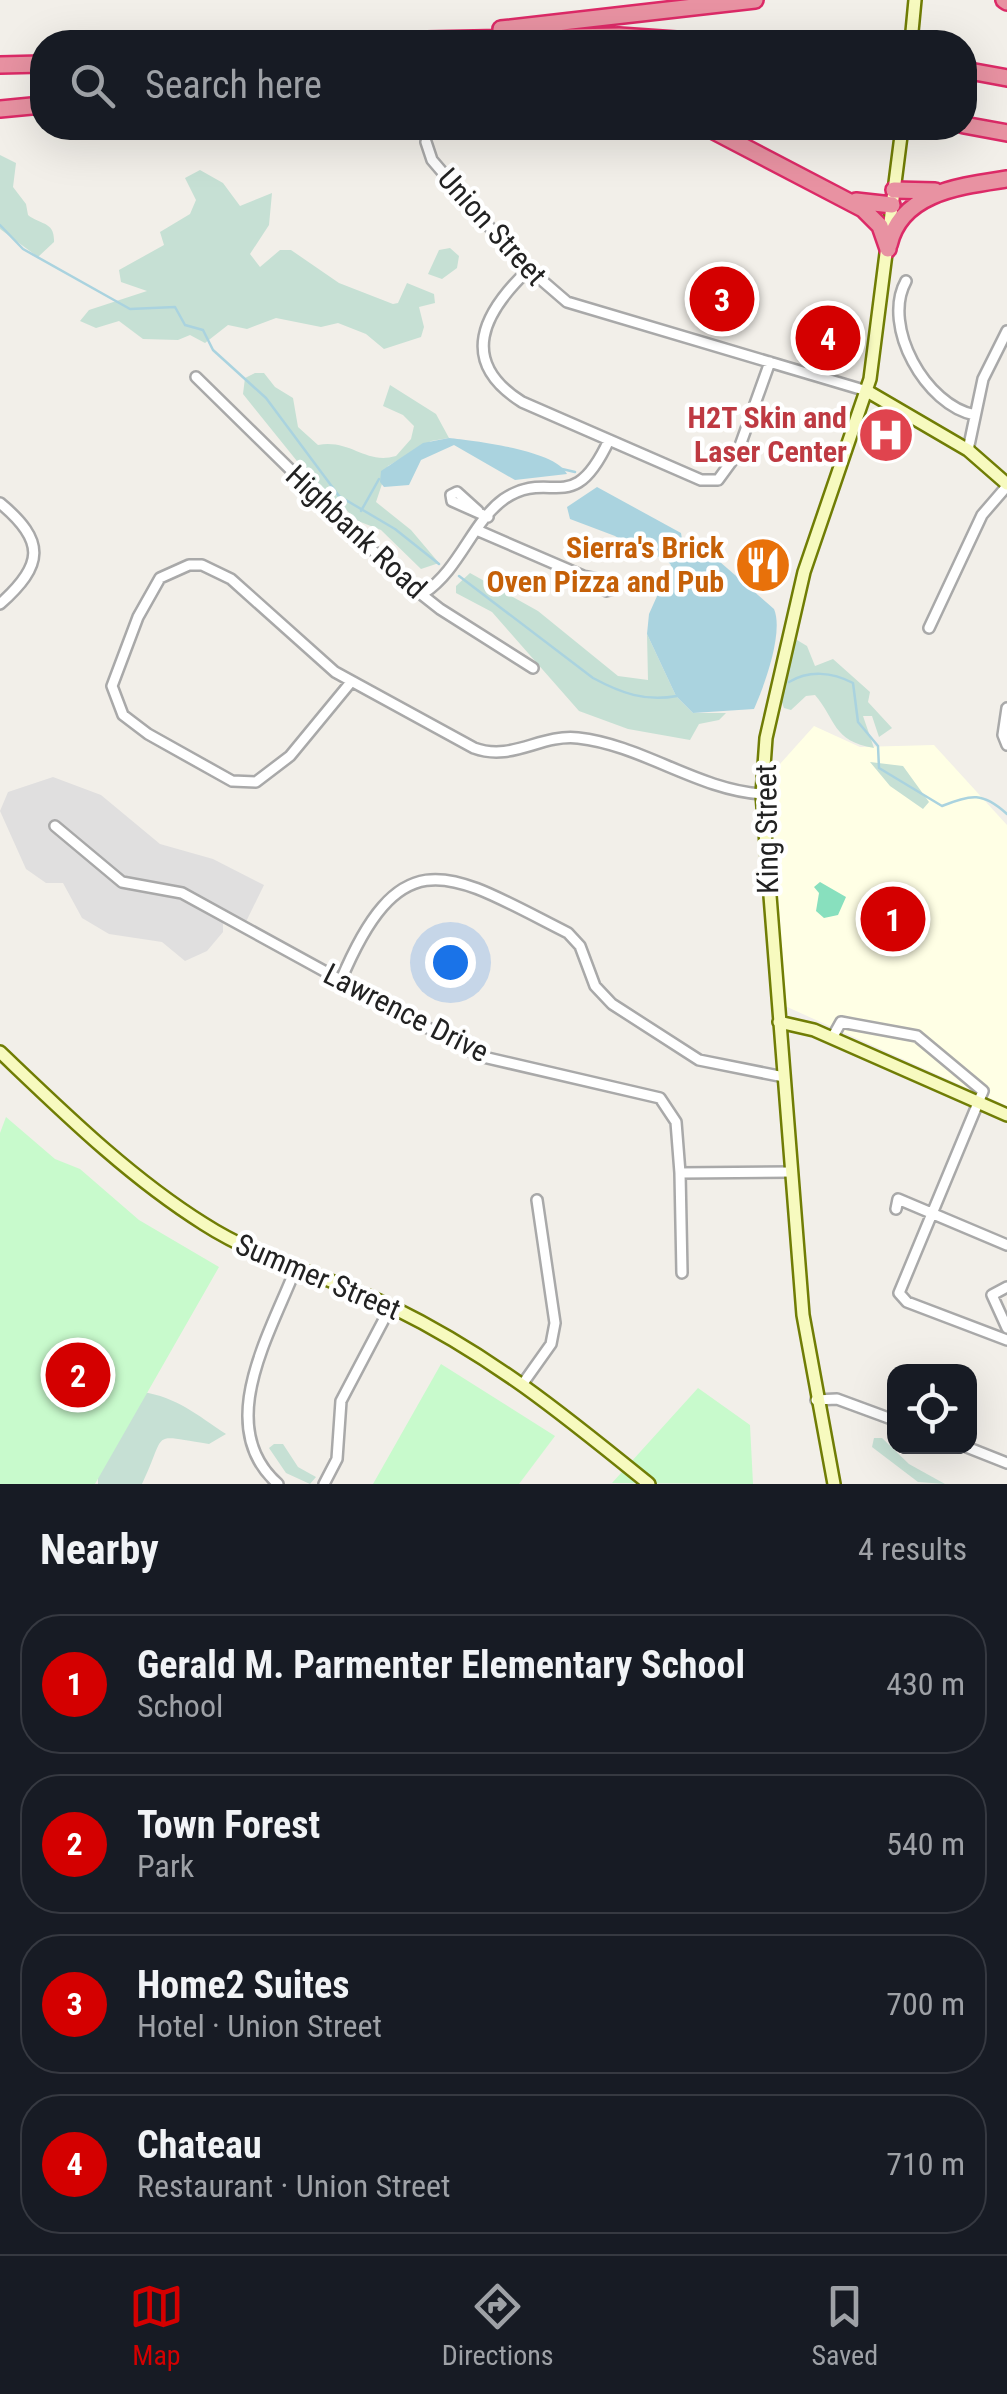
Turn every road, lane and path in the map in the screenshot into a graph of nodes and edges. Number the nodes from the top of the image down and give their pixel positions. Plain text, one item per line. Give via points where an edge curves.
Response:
1 (755, 0) edge
2 (915, 0) edge
3 (498, 30) edge
4 (912, 30) edge
5 (30, 64) edge
6 (0, 65) edge
7 (977, 72) edge
8 (1007, 78) edge
9 (30, 106) edge
10 (0, 109) edge
11 (977, 127) edge
12 (1007, 133) edge
13 (732, 140) edge
14 (900, 140) edge
15 (426, 142) dead end
16 (1007, 179) edge
17 (944, 191) junction
18 (893, 197) junction
19 (848, 199) junction
20 (888, 249) junction
21 (528, 270) junction
22 (906, 281) dead end
23 (1007, 331) edge
24 (770, 362) junction
25 (196, 377) dead end
26 (867, 391) junction
27 (975, 415) junction
28 (609, 440) junction
29 (968, 450) junction
30 (1007, 485) edge
31 (0, 503) edge
32 (478, 511) dead end
33 (488, 517) junction
34 (479, 531) junction
35 (583, 576) dead end
36 (424, 593) junction
37 (0, 604) edge
38 (929, 628) dead end
39 (533, 668) dead end
40 (350, 682) junction
41 (1007, 708) edge
42 (1007, 745) edge
43 (762, 794) junction
44 (56, 826) dead end
45 (341, 980) junction
46 (779, 1022) junction
47 (832, 1038) junction
48 (0, 1052) edge
49 (784, 1077) junction
50 (979, 1103) junction
51 (1007, 1116) edge
52 (792, 1172) junction
53 (680, 1173) junction
54 (537, 1200) dead end
55 (896, 1208) dead end
56 (932, 1212) junction
57 (1007, 1245) edge
58 (294, 1270) junction
59 (682, 1273) dead end
60 (1007, 1287) edge
61 (391, 1306) junction
62 (1007, 1328) edge
63 (1007, 1340) edge
64 (524, 1382) junction
65 (816, 1400) junction
66 (887, 1417) edge
67 (977, 1451) edge
68 (1007, 1463) edge
69 (278, 1484) edge
70 (324, 1484) edge
71 (650, 1484) edge
72 (834, 1484) edge

1 - 3 highway
2 - 4 main road
5 - 6 highway
7 - 8 highway
9 - 10 highway
11 - 12 highway
13 - 19 highway
14 - 18 main road, King Street
15 - 21 street, Union Street via 432,160
16 - 17 highway
17 - 18 highway
17 - 20 highway via 902,218
18 - 19 highway
18 - 20 main road, King Street
19 - 20 highway via 874,218
20 - 26 main road, King Street
21 - 24 street, Union Street via 584,310
21 - 28 street via 486,321 484,344 494,376 522,402
22 - 27 street via 900,311 920,377 948,404
23 - 27 street via 983,379
24 - 26 street, Union Street
24 - 28 street via 737,454 714,482
25 - 36 street, Highbank Road
26 - 29 main road, Union Street
26 - 43 main road, King Street via 804,572 766,738
27 - 29 street
28 - 33 street via 578,484 517,493
29 - 30 main road, Union Street
30 - 38 street via 982,514
31 - 37 street via 25,525 35,550 30,574
32 - 33 street
33 - 34 street
34 - 35 street
34 - 36 street via 444,578
36 - 39 street, Highbank Road
40 - 40 street via 231,579 189,565 160,578 112,686 123,715 148,734 232,781 256,782 290,756
40 - 43 street via 484,752 513,753 572,738 607,742 734,790
41 - 42 street
43 - 46 main road, King Street
44 - 45 street, Lawrence Drive via 122,882 182,893
45 - 49 street via 393,895 425,878 463,880 568,933 602,994 686,1052 710,1064
45 - 53 street, Lawrence Drive via 479,1056 660,1098 678,1128
46 - 47 main road
46 - 49 main road, King Street
47 - 50 main road
47 - 50 street via 841,1022 917,1036 983,1092
48 - 58 main road, Summer Street via 176,1206
49 - 52 main road, King Street
50 - 51 main road
50 - 56 street
52 - 53 street
52 - 65 main road, King Street
53 - 59 street, Lawrence Drive
54 - 64 street via 556,1324 551,1344
55 - 56 street via 898,1199
56 - 57 street
56 - 63 street via 900,1296
58 - 61 main road, Summer Street
58 - 69 street via 250,1385 248,1408 252,1450
60 - 62 street via 992,1295
61 - 64 main road, Summer Street
61 - 70 street via 341,1401 337,1459
64 - 71 main road, Summer Street
65 - 66 street via 836,1399
65 - 72 main road, King Street
67 - 68 street

